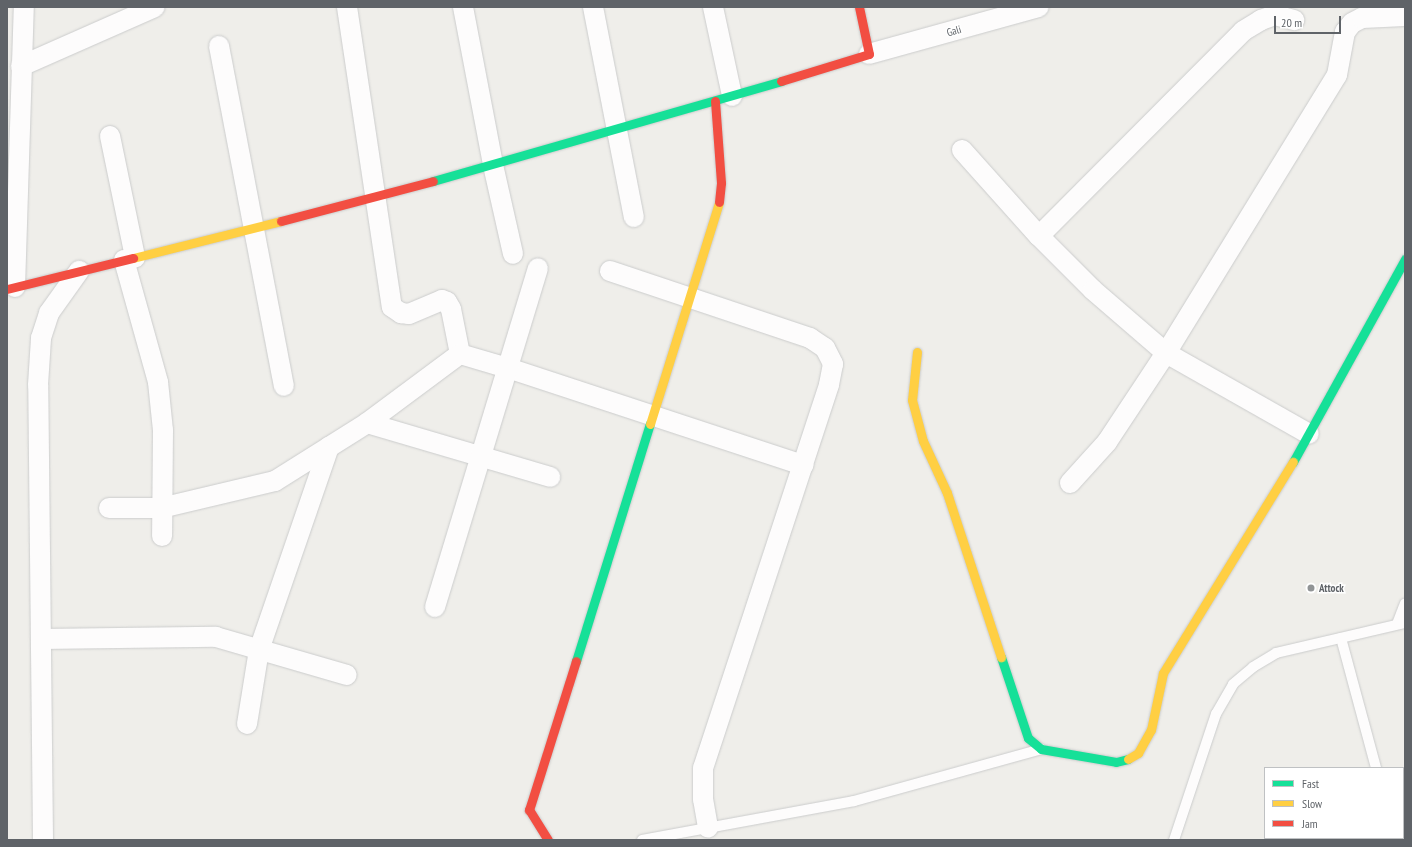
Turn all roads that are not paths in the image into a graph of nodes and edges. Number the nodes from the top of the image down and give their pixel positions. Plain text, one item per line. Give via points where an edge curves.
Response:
1 (24, 7) edge
2 (155, 7) edge
3 (347, 7) edge
4 (463, 7) edge
5 (593, 7) edge
6 (713, 7) edge
7 (858, 7) edge
8 (1038, 7) edge
9 (1011, 11) edge
10 (1405, 16) edge
11 (1294, 20) dead end
12 (219, 46) dead end
13 (869, 54) junction
14 (21, 66) junction
15 (723, 98) junction
16 (615, 128) junction
17 (110, 136) dead end
18 (962, 150) dead end
19 (493, 165) junction
20 (374, 198) junction
21 (634, 218) dead end
22 (252, 228) junction
23 (1039, 236) junction
24 (513, 254) dead end
25 (129, 258) junction
26 (1405, 259) edge
27 (538, 268) dead end
28 (79, 271) junction
29 (610, 271) dead end
30 (11, 288) edge
31 (688, 298) junction
32 (918, 352) dead end
33 (1166, 353) junction
34 (460, 354) junction
35 (508, 368) junction
36 (284, 386) dead end
37 (652, 416) junction
38 (367, 424) junction
39 (1309, 434) junction
40 (329, 447) junction
41 (481, 457) junction
42 (803, 465) junction
43 (550, 477) dead end
44 (1070, 483) dead end
45 (109, 508) dead end
46 (162, 508) junction
47 (162, 536) dead end
48 (1405, 603) edge
49 (435, 608) dead end
50 (1401, 623) edge
51 (1341, 638) junction
52 (41, 639) junction
53 (259, 650) junction
54 (347, 675) dead end
55 (247, 724) dead end
56 (1041, 749) junction
57 (1376, 767) edge
58 (708, 828) junction
59 (43, 840) edge
60 (548, 840) edge
61 (642, 840) edge
62 (1174, 840) edge

1 - 14 street
2 - 14 street
3 - 20 street
4 - 19 street
5 - 16 street
6 - 15 street
7 - 13 main road
8 - 9 street, Gali
9 - 13 street, Gali
10 - 33 street via 1362,18 1352,23 1345,32 1337,75
11 - 23 street via 1275,15 1243,31
12 - 22 street
13 - 15 main road
14 - 30 street
15 - 16 main road
15 - 31 main road via 721,183 718,202
16 - 19 main road
16 - 21 street
17 - 25 street
18 - 23 street
19 - 20 main road
19 - 24 street
20 - 22 main road
20 - 34 street via 392,307 401,313 409,314 442,300 447,302 451,309
22 - 25 main road
22 - 36 street
23 - 33 street via 1093,290
25 - 28 main road
25 - 46 street via 158,382 163,430
26 - 39 main road
27 - 35 street
28 - 30 main road
28 - 52 street via 49,313 41,338 38,385
29 - 31 street
31 - 37 main road
31 - 42 street via 810,338 825,348 833,364 829,385
32 - 56 main road via 912,400 923,440 947,493 1020,718 1028,738
33 - 39 street
33 - 44 street via 1107,442
34 - 35 street
34 - 38 street
35 - 37 street
35 - 41 street
37 - 42 street
37 - 60 main road via 529,810
38 - 40 street
38 - 41 street
39 - 56 main road via 1163,673 1151,730 1138,753 1125,761 1116,762
40 - 46 street via 275,481
40 - 53 street
41 - 43 street
41 - 49 street
42 - 58 street via 703,768 703,799
45 - 46 street
46 - 47 street
48 - 50 lane
50 - 51 lane
51 - 57 lane
51 - 62 lane via 1276,653 1253,667 1233,684 1216,714
52 - 53 street via 200,635 216,636
52 - 59 street
53 - 54 street
53 - 55 street
56 - 58 lane via 854,801
58 - 61 lane

